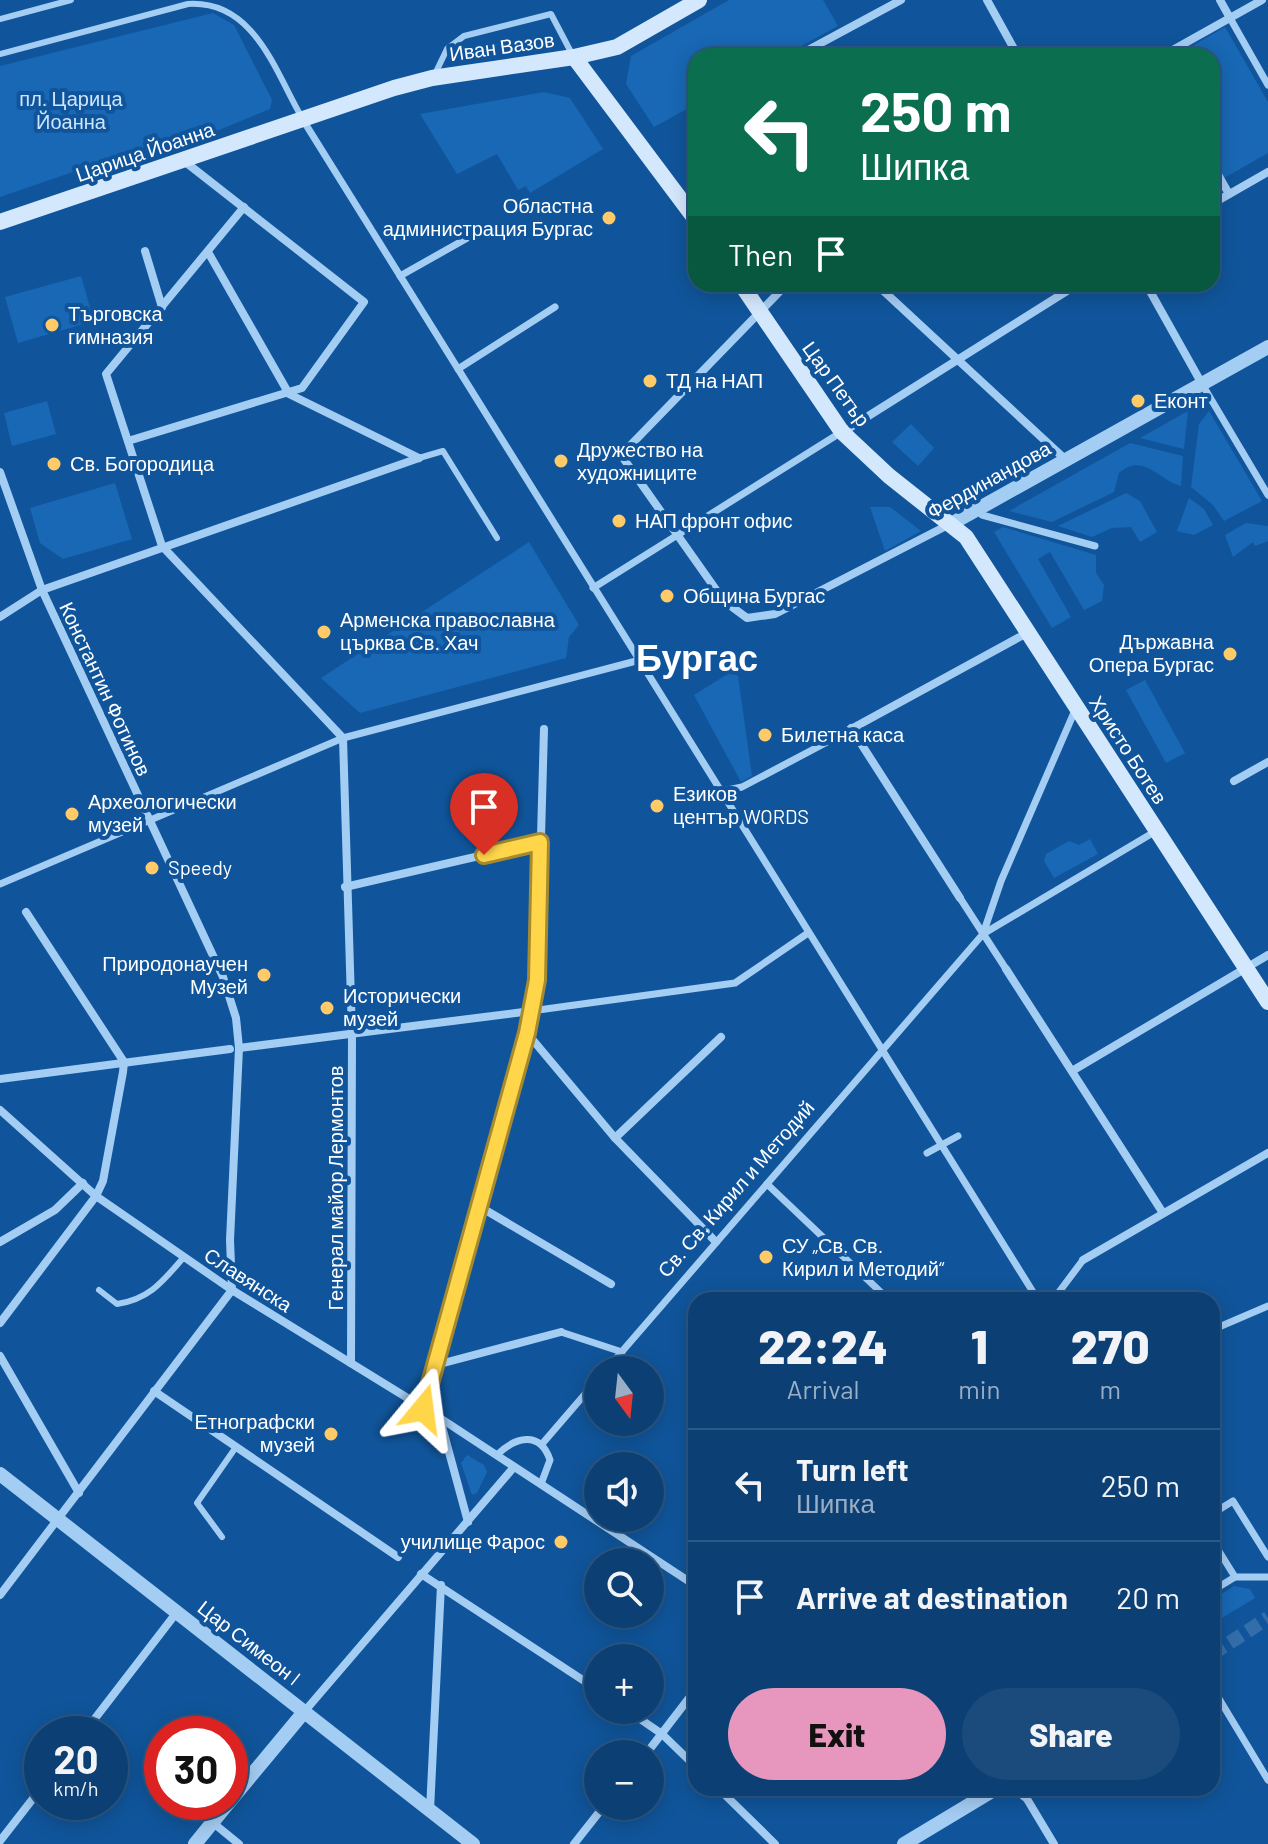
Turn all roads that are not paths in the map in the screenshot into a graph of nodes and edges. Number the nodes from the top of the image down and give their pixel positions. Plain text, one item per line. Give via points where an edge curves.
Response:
1 (71, 0) edge
2 (699, 0) edge
3 (901, 0) edge
4 (987, 0) edge
5 (1220, 0) edge
6 (1262, 0) edge
7 (63, 1) edge
8 (1230, 18) junction
9 (0, 19) edge
10 (812, 48) edge
11 (1014, 48) edge
12 (1176, 48) edge
13 (0, 54) edge
14 (574, 57) junction
15 (432, 78) junction
16 (1268, 85) edge
17 (303, 120) junction
18 (184, 161) junction
19 (1268, 172) edge
20 (1220, 178) edge
21 (1229, 194) junction
22 (1220, 199) edge
23 (244, 207) junction
24 (688, 209) edge
25 (0, 222) edge
26 (478, 232) dead end
27 (145, 251) dead end
28 (208, 252) junction
29 (400, 276) junction
30 (747, 292) edge
31 (779, 292) edge
32 (885, 292) edge
33 (1065, 292) edge
34 (1150, 292) edge
35 (162, 307) junction
36 (555, 307) dead end
37 (760, 311) junction
38 (1268, 347) edge
39 (959, 360) junction
40 (458, 369) junction
41 (1202, 384) junction
42 (289, 394) junction
43 (842, 432) junction
44 (128, 441) junction
45 (419, 458) junction
46 (1067, 460) junction
47 (0, 472) edge
48 (2, 487) edge
49 (1268, 495) edge
50 (982, 515) dead end
51 (951, 524) junction
52 (678, 535) junction
53 (497, 538) dead end
54 (162, 546) junction
55 (1095, 546) dead end
56 (593, 588) junction
57 (42, 590) junction
58 (0, 617) edge
59 (1027, 633) junction
60 (640, 660) junction
61 (1076, 708) junction
62 (851, 728) junction
63 (544, 729) dead end
64 (343, 738) junction
65 (831, 740) joint
66 (1268, 762) edge
67 (1234, 781) dead end
68 (719, 790) junction
69 (704, 795) dead end
70 (149, 823) junction
71 (1156, 831) junction
72 (540, 842) junction
73 (0, 884) edge
74 (345, 887) junction
75 (960, 898) joint
76 (26, 912) dead end
77 (808, 933) junction
78 (983, 934) junction
79 (1268, 955) edge
80 (1246, 967) junction
81 (1006, 969) joint
82 (1268, 1002) edge
83 (531, 1011) junction
84 (527, 1033) junction
85 (352, 1034) junction
86 (721, 1037) dead end
87 (235, 1048) junction
88 (883, 1049) junction
89 (124, 1062) junction
90 (1072, 1071) junction
91 (0, 1079) edge
92 (0, 1110) edge
93 (958, 1136) dead end
94 (615, 1138) junction
95 (941, 1145) junction
96 (927, 1153) dead end
97 (1268, 1153) edge
98 (83, 1183) junction
99 (767, 1184) junction
100 (96, 1196) junction
101 (482, 1208) junction
102 (1163, 1213) junction
103 (0, 1242) edge
104 (716, 1242) junction
105 (184, 1257) junction
106 (1083, 1260) joint
107 (611, 1284) dead end
108 (99, 1290) dead end
109 (232, 1290) junction
110 (881, 1292) edge
111 (1033, 1292) edge
112 (1059, 1292) edge
113 (1268, 1306) edge
114 (0, 1323) edge
115 (1220, 1327) edge
116 (561, 1332) joint
117 (622, 1352) junction
118 (0, 1356) edge
119 (618, 1356) edge
120 (351, 1363) junction
121 (436, 1365) junction
122 (154, 1391) junction
123 (584, 1395) edge
124 (423, 1409) junction
125 (440, 1418) junction
126 (542, 1444) junction
127 (236, 1447) junction
128 (497, 1455) junction
129 (514, 1467) junction
130 (0, 1474) edge
131 (541, 1484) junction
132 (79, 1493) junction
133 (1220, 1509) edge
134 (59, 1521) junction
135 (468, 1522) junction
136 (222, 1537) dead end
137 (1220, 1553) edge
138 (398, 1557) dead end
139 (1268, 1557) edge
140 (421, 1574) junction
141 (1235, 1577) junction
142 (1268, 1577) edge
143 (688, 1581) edge
144 (441, 1585) junction
145 (1220, 1586) edge
146 (0, 1595) edge
147 (177, 1612) junction
148 (584, 1681) edge
149 (688, 1700) edge
150 (1220, 1700) edge
151 (304, 1712) junction
152 (97, 1716) edge
153 (647, 1724) edge
154 (662, 1734) junction
155 (657, 1740) edge
156 (688, 1759) edge
157 (248, 1780) edge
158 (1268, 1780) edge
159 (726, 1796) edge
160 (984, 1796) edge
161 (1023, 1796) edge
162 (24, 1811) edge
163 (430, 1811) junction
164 (593, 1820) edge
165 (212, 1822) joint
166 (3, 1840) edge
167 (195, 1844) edge
168 (239, 1844) edge
169 (473, 1844) edge
170 (574, 1844) edge
171 (775, 1844) edge
172 (904, 1844) edge
173 (1054, 1844) edge

1 - 7 lane
2 - 14 main road, Иван Вазов via 617,47
3 - 10 street
4 - 11 street
5 - 8 street
6 - 8 street
7 - 9 lane
8 - 12 street
8 - 16 street
13 - 17 lane via 213,2 235,10 252,26
14 - 15 main road, Иван Вазов
14 - 15 lane via 551,14 464,36 447,49
14 - 24 main road
15 - 17 main road, Иван Вазов
17 - 18 main road, Царица Йоанна
17 - 29 street
18 - 23 street
18 - 25 main road, Царица Йоанна
19 - 21 street
20 - 21 street
21 - 22 street
23 - 28 street
23 - 42 street via 364,302 302,388
26 - 29 street
27 - 35 street
28 - 35 street
28 - 42 street
29 - 40 street
30 - 37 main road, Цар Петър
31 - 37 street
32 - 39 street
33 - 39 street
34 - 41 street
35 - 44 street via 106,374
36 - 40 street
37 - 43 main road, Цар Петър
37 - 52 street via 621,455
38 - 41 street, Фердинандова
39 - 43 street
39 - 46 street
40 - 56 street
41 - 46 street, Фердинандова
41 - 49 street
42 - 44 street
42 - 45 street
43 - 51 main road, Цар Петър
43 - 52 street
44 - 54 street
45 - 53 lane via 443,451
45 - 54 street
46 - 51 street, Фердинандова
47 - 48 street, Константин Фотинов
48 - 57 street, Константин Фотинов
50 - 55 street
51 - 52 street, Фердинандова via 775,614 747,618 724,601
51 - 59 main road, Христо Ботев via 977,553
52 - 56 street
54 - 57 street
54 - 64 street
56 - 60 street
57 - 58 street
57 - 70 street, Константин Фотинов
59 - 61 main road, Христо Ботев
59 - 62 street
60 - 64 street
60 - 68 street
61 - 71 main road, Христо Ботев
61 - 78 street
62 - 65 street
62 - 75 street
63 - 72 street
64 - 70 street
64 - 74 street, Генерал майор Лермонтов
65 - 68 street via 742,787
66 - 67 street
68 - 69 street
68 - 77 street
70 - 73 street
70 - 87 street, Константин Фотинов via 223,977 236,1018
71 - 78 street
71 - 80 main road, Христо Ботев
72 - 74 street
72 - 83 street via 537,980
74 - 85 street, Генерал майор Лермонтов
75 - 78 street
76 - 89 street
77 - 83 street via 735,983
77 - 88 street
78 - 81 street
78 - 88 street, Св. Св. Кирил и Методий
79 - 80 street
80 - 82 main road, Христо Ботев
80 - 90 street
81 - 90 street
83 - 84 street
83 - 85 street
84 - 94 street
84 - 101 street
85 - 87 street
85 - 120 street, Генерал майор Лермонтов
86 - 94 street
87 - 89 street
87 - 109 street, Константин Фотинов
88 - 95 street
88 - 99 street, Св. Св. Кирил и Методий
89 - 91 street
89 - 100 street
90 - 102 street
92 - 98 street, Славянска
93 - 95 street
94 - 104 street
95 - 96 street
95 - 111 street
97 - 102 street
98 - 100 street, Славянска
98 - 103 street via 55,1210
99 - 104 street, Св. Св. Кирил и Методий
99 - 110 street
100 - 105 street, Славянска
100 - 114 street
101 - 107 street
101 - 121 street
102 - 106 street
104 - 117 street, Св. Св. Кирил и Методий
105 - 108 lane via 151,1294 136,1301 117,1304
105 - 109 street, Славянска
106 - 112 street
109 - 120 street, Славянска
109 - 122 street
113 - 115 street
116 - 117 street
116 - 121 street
117 - 119 street, Св. Св. Кирил и Методий
118 - 132 street
120 - 124 street, Славянска
121 - 124 street
122 - 127 street
122 - 132 street
123 - 126 street
124 - 125 street, Славянска
125 - 128 street, Славянска
125 - 135 street
126 - 128 street via 518,1439
126 - 131 street via 550,1460
127 - 136 lane via 197,1503
127 - 138 street
128 - 129 street, Славянска
129 - 131 street, Славянска
129 - 135 street
130 - 134 street, Цар Симеон I
131 - 143 street, Славянска
132 - 134 street
133 - 139 street via 1233,1501
134 - 146 street
134 - 147 street, Цар Симеон I
135 - 140 street
137 - 141 street
140 - 144 street
140 - 151 street
141 - 142 street
141 - 145 street
144 - 148 street
144 - 163 street
147 - 151 street, Цар Симеон I
147 - 152 street
149 - 154 street
150 - 158 street
151 - 157 street
151 - 163 street, Цар Симеон I
153 - 154 street
154 - 155 street
154 - 156 street
159 - 171 street
160 - 172 street
161 - 173 street
162 - 166 street
163 - 169 street, Цар Симеон I
164 - 170 street
165 - 167 street
165 - 168 street

